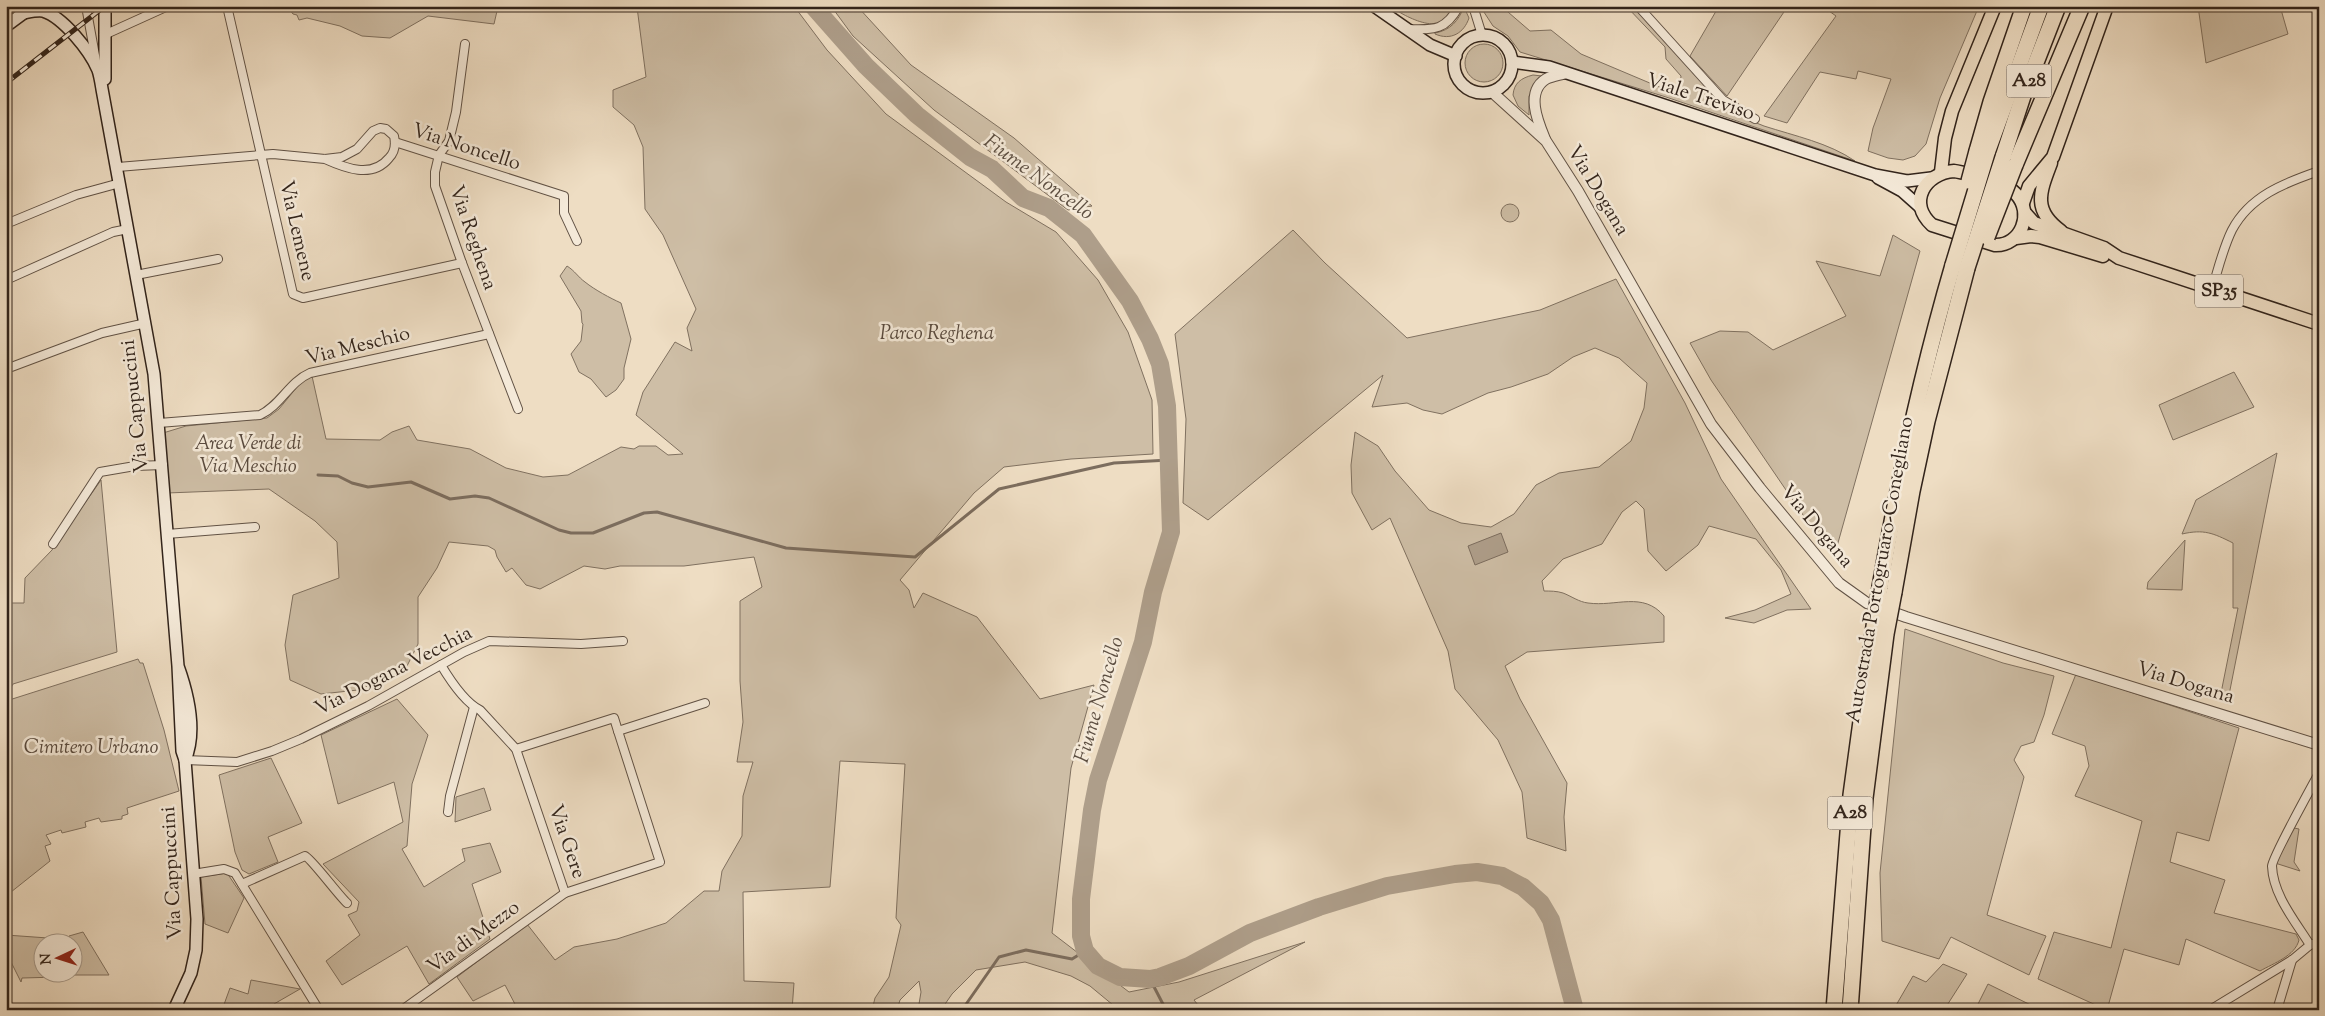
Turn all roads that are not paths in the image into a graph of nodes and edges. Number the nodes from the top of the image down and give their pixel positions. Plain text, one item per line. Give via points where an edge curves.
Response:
1 (86, 6) edge
2 (105, 6) edge
3 (168, 6) edge
4 (227, 6) edge
5 (1374, 6) edge
6 (1459, 6) edge
7 (1473, 6) edge
8 (1638, 6) edge
9 (1994, 6) edge
10 (2024, 6) edge
11 (2041, 6) edge
12 (2058, 6) edge
13 (2082, 6) edge
14 (2107, 6) edge
15 (28, 10) edge
16 (6, 26) edge
17 (1409, 29) junction
18 (104, 35) junction
19 (1482, 35) junction
20 (465, 44) dead end
21 (1456, 56) junction
22 (1512, 62) junction
23 (98, 70) junction
24 (1566, 73) junction
25 (1492, 92) junction
26 (1756, 118) dead end
27 (109, 122) junction
28 (1545, 140) junction
29 (395, 142) junction
30 (1982, 152) junction
31 (261, 154) junction
32 (439, 155) junction
33 (2053, 157) junction
34 (324, 159) junction
35 (2009, 161) junction
36 (118, 167) junction
37 (2319, 171) edge
38 (1936, 175) junction
39 (1874, 176) junction
40 (120, 182) junction
41 (1920, 207) junction
42 (2024, 209) junction
43 (6, 224) edge
44 (128, 229) junction
45 (2067, 235) junction
46 (2016, 238) junction
47 (577, 241) dead end
48 (2119, 258) junction
49 (218, 259) dead end
50 (462, 263) junction
51 (1960, 267) junction
52 (136, 275) junction
53 (6, 280) edge
54 (2212, 289) junction
55 (146, 323) junction
56 (2319, 324) edge
57 (489, 334) junction
58 (6, 369) edge
59 (518, 409) dead end
60 (159, 423) junction
61 (162, 464) junction
62 (255, 527) dead end
63 (167, 534) junction
64 (53, 544) dead end
65 (1887, 590) junction
66 (1879, 634) junction
67 (623, 640) dead end
68 (440, 666) junction
69 (704, 703) dead end
70 (474, 707) junction
71 (618, 731) junction
72 (2319, 745) edge
73 (516, 749) junction
74 (185, 760) junction
75 (2319, 773) edge
76 (448, 812) dead end
77 (193, 874) junction
78 (242, 884) junction
79 (565, 893) junction
80 (347, 903) dead end
81 (2319, 942) edge
82 (2310, 946) junction
83 (2292, 960) junction
84 (174, 1010) edge
85 (319, 1010) edge
86 (402, 1010) edge
87 (1834, 1010) edge
88 (1850, 1010) edge
89 (2210, 1010) edge
90 (2276, 1010) edge

1 - 23 street, Via Cappuccini
2 - 18 main road, Via Cappuccini
3 - 18 street
4 - 31 street, Via Lemene
5 - 17 main road
6 - 17 street via 1444,25 1424,30
7 - 19 street
8 - 26 street via 1723,100
9 - 38 main road via 1952,111
10 - 30 highway, A28 via 1991,102
11 - 30 highway, A28
12 - 35 highway, Autostrada Portogruaro-Conegliano / A28 via 2023,96
13 - 35 highway
14 - 33 main road
15 - 16 main road
15 - 23 main road, Via Cappuccini via 41,10 56,17
17 - 21 main road via 1430,45
18 - 27 main road, Via Cappuccini
19 - 21 main road via 1466,41
19 - 22 main road via 1499,40 1506,46
20 - 32 street, Via Reghena via 456,112 449,141
21 - 25 main road via 1456,74 1466,88
22 - 24 main road, Viale Treviso
22 - 25 main road via 1507,80
23 - 27 main road, Via Cappuccini
24 - 28 street, Via Dogana via 1546,79 1539,86 1534,101
24 - 39 main road, Viale Treviso
25 - 28 street, Via Dogana
27 - 36 main road, Via Cappuccini
28 - 72 street, Via Dogana via 1578,191 1711,424 1815,556 1855,596 1906,617
29 - 32 street, Via Noncello
29 - 34 street via 391,156 373,170 348,168
29 - 34 street, Via Noncello via 391,133 380,128 357,149 342,157
30 - 51 highway, A28, bridge
31 - 34 street, Via Noncello
31 - 36 street, Via Noncello
31 - 50 street, Via Lemene via 296,297
32 - 47 street, Via Noncello via 564,196 564,213
32 - 50 street, Via Reghena via 436,186
33 - 42 main road via 2029,186
33 - 45 main road via 2042,188 2042,208 2054,226
35 - 51 highway, Autostrada Portogruaro-Conegliano / A28, bridge
36 - 40 main road, Via Cappuccini
37 - 54 street via 2282,184 2247,208 2232,231
38 - 39 main road, Viale Treviso via 1906,181
38 - 41 main road via 1922,194
38 - 42 main road, Viale Treviso / SP35 via 1954,170 2003,184 2016,194
39 - 41 main road, Viale Treviso via 1902,191
40 - 43 street via 76,194
40 - 44 main road, Via Cappuccini
41 - 46 main road, Viale Treviso / SP35 via 1924,218 1932,225 1995,245 2003,245
42 - 45 main road, Viale Treviso / SP35 via 2034,223
42 - 46 main road via 2023,226
44 - 52 main road, Via Cappuccini
44 - 53 street via 113,232
45 - 48 main road, Viale Treviso / SP35 via 2104,248
46 - 48 main road, Viale Treviso / SP35 via 2040,237 2101,256
48 - 54 main road, Viale Treviso / SP35
49 - 52 street
50 - 57 street, Via Reghena
51 - 65 highway, Autostrada Portogruaro-Conegliano / A28 via 1948,342
51 - 65 highway, Autostrada Portogruaro-Conegliano / A28 via 1937,320 1897,489
52 - 55 main road, Via Cappuccini
54 - 56 main road, Viale Treviso / SP35
55 - 58 street via 102,333
55 - 60 main road, Via Cappuccini
57 - 59 street, Via Reghena
57 - 60 street, Via Meschio via 310,373 298,379 272,408 260,415
60 - 61 main road, Via Cappuccini
61 - 63 main road, Via Cappuccini
61 - 64 street via 100,472
62 - 63 street
63 - 74 main road, Via Cappuccini
65 - 66 highway, Autostrada Portogruaro-Conegliano / A28, bridge
66 - 87 highway, Autostrada Portogruaro-Conegliano / A28 via 1851,795
66 - 88 highway, Autostrada Portogruaro-Conegliano / A28
67 - 68 street, Via Dogana Vecchia via 581,644 489,642
68 - 70 street, Via Gere
68 - 74 street, Via Dogana Vecchia via 368,706 272,751 237,762
69 - 71 street
70 - 73 street, Via Gere
70 - 76 street
71 - 73 street via 614,718
71 - 79 street, Via Gere via 660,862
73 - 79 street, Via Gere
74 - 77 main road, Via Cappuccini
75 - 82 street via 2272,864 2275,884 2284,904
77 - 78 street via 227,869 235,873
77 - 84 main road, Via Cappuccini via 196,950 191,973
78 - 80 street via 305,856 312,860
78 - 85 street
79 - 86 street, Via di Mezzo
81 - 82 street
82 - 83 street
83 - 89 street
83 - 90 street

